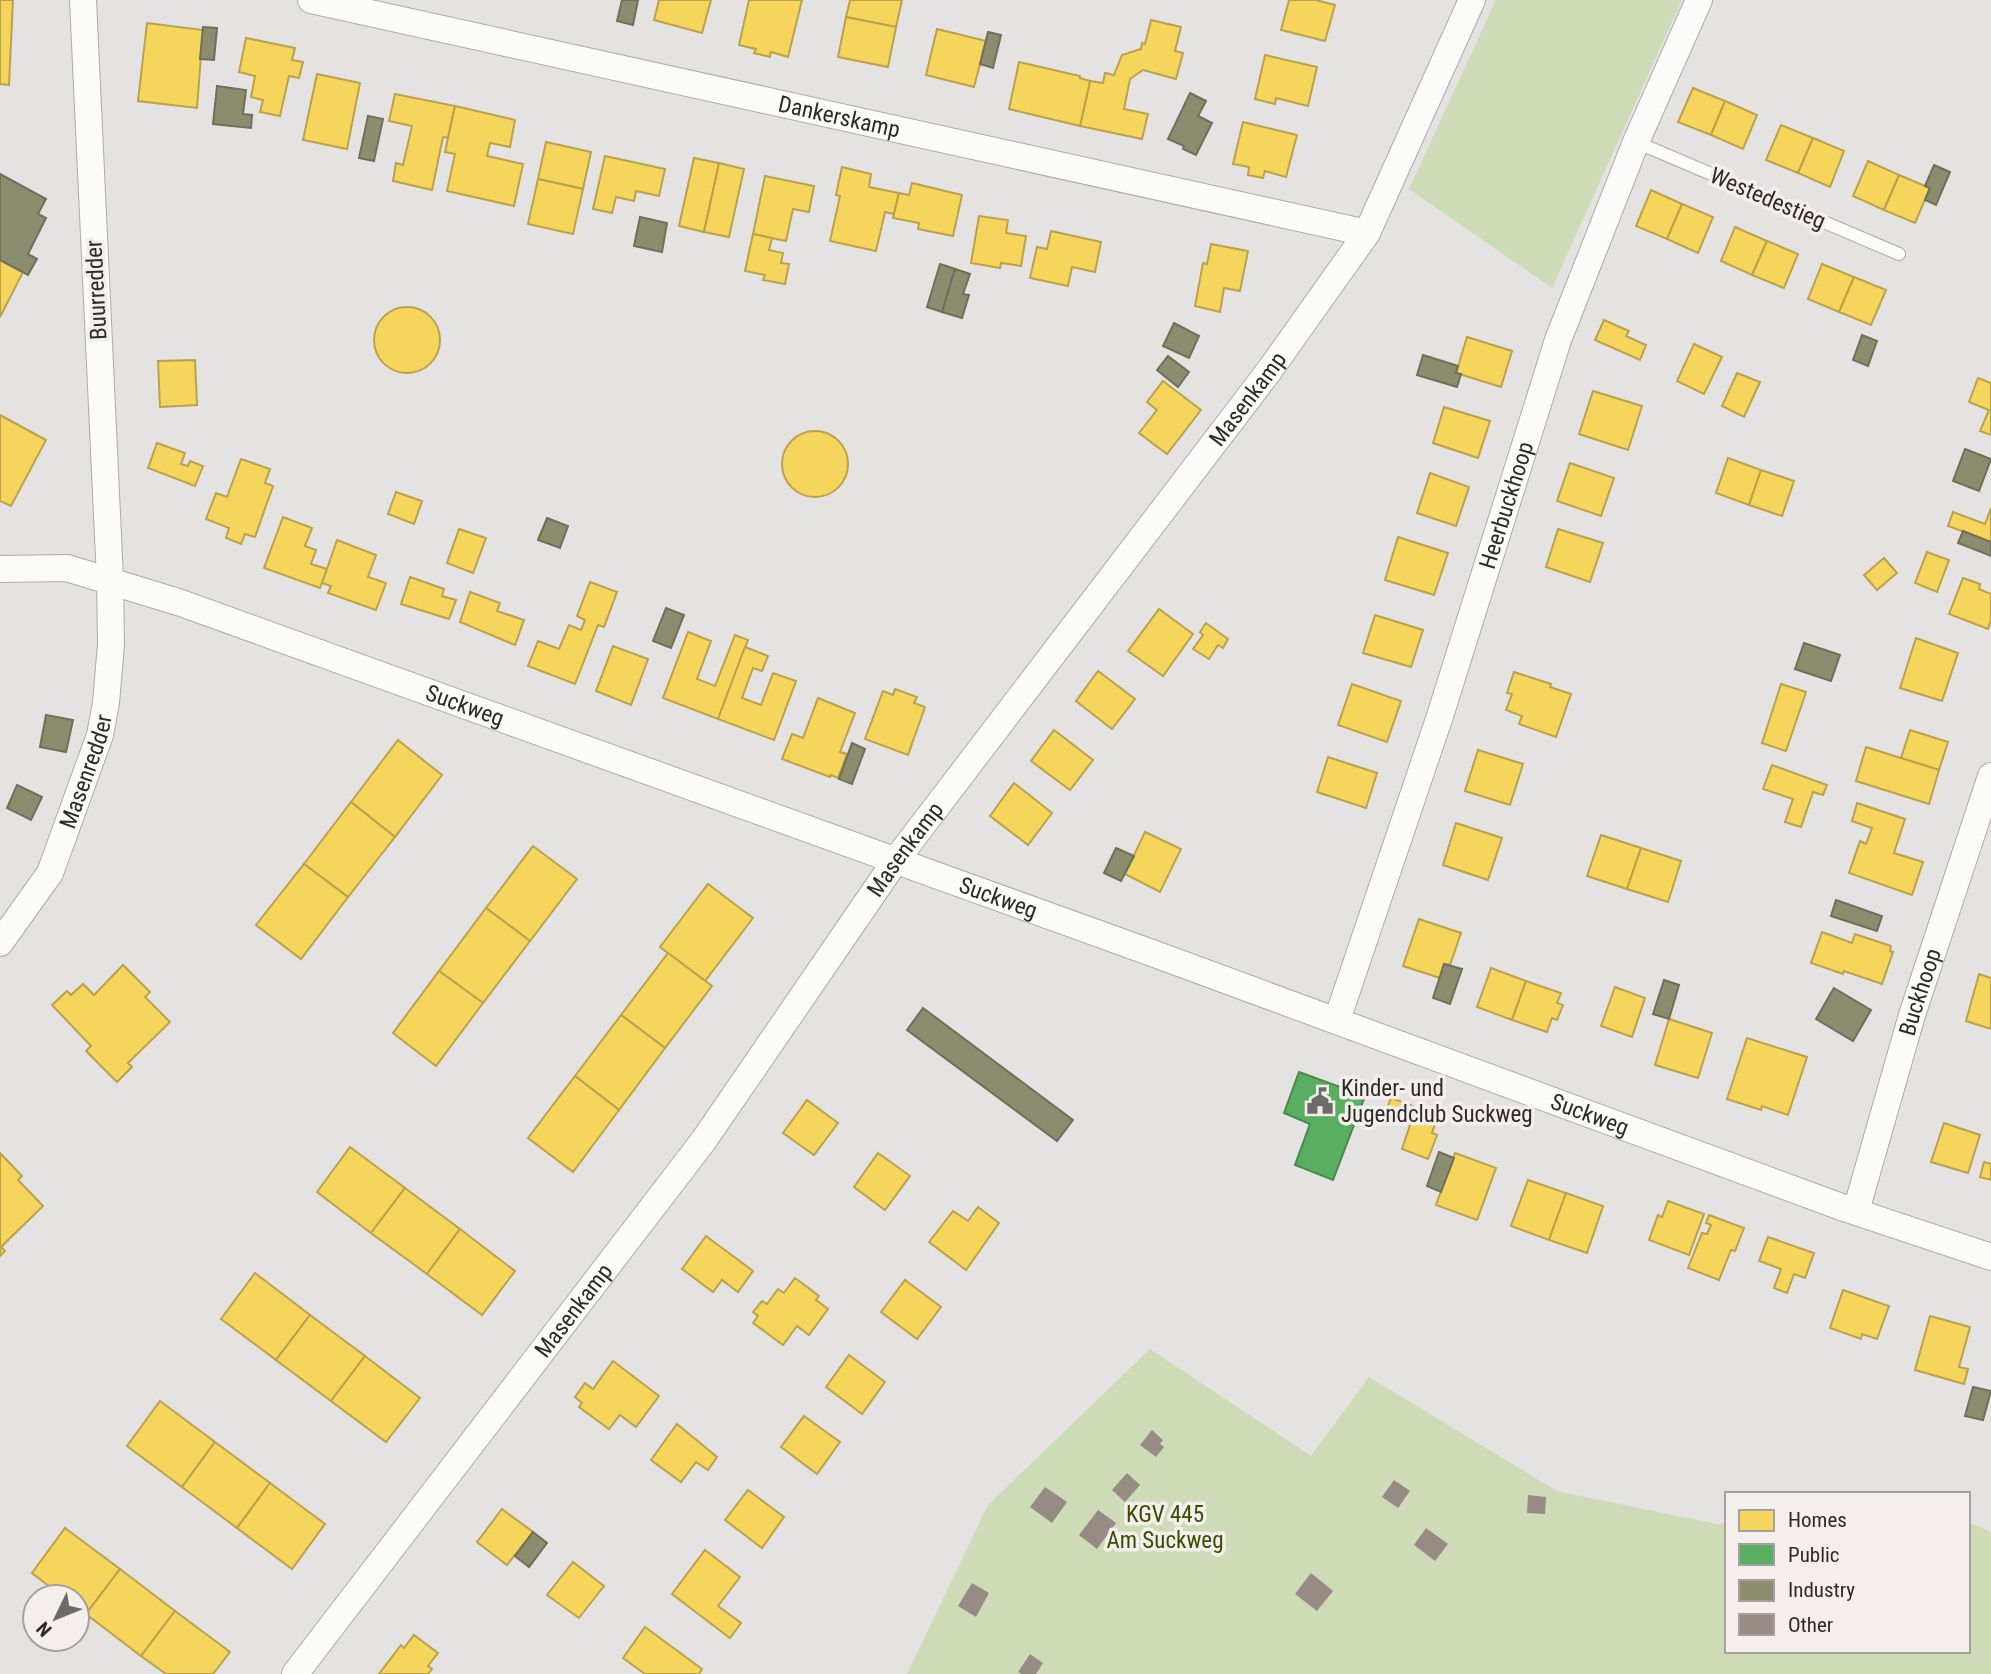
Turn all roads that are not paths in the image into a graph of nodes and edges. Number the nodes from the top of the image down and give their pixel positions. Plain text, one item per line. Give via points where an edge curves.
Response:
1 (83, 0) edge
2 (310, 0) edge
3 (1472, 0) edge
4 (1699, 0) edge
5 (1636, 142) junction
6 (1367, 233) junction
7 (1899, 254) dead end
8 (0, 569) edge
9 (110, 579) junction
10 (1991, 776) edge
11 (896, 860) junction
12 (0, 943) edge
13 (1337, 1020) junction
14 (1856, 1212) junction
15 (1991, 1257) edge
16 (295, 1674) edge

1 - 9 street, Buurredder
2 - 6 street, Dankerskamp
3 - 6 street, Masenkamp
4 - 5 street, Heerbuckhoop
5 - 7 lane, Westedestieg
5 - 13 street, Heerbuckhoop via 1558,340 1440,716
6 - 11 street, Masenkamp via 1269,371
8 - 9 street, Suckweg via 67,568
9 - 11 street, Suckweg
9 - 12 street, Masenredder via 111,644 100,735 50,873
10 - 14 street, Buckhoop via 1912,1015
11 - 13 street, Suckweg
11 - 16 street, Masenkamp via 704,1140
13 - 14 street, Suckweg
14 - 15 street, Suckweg

